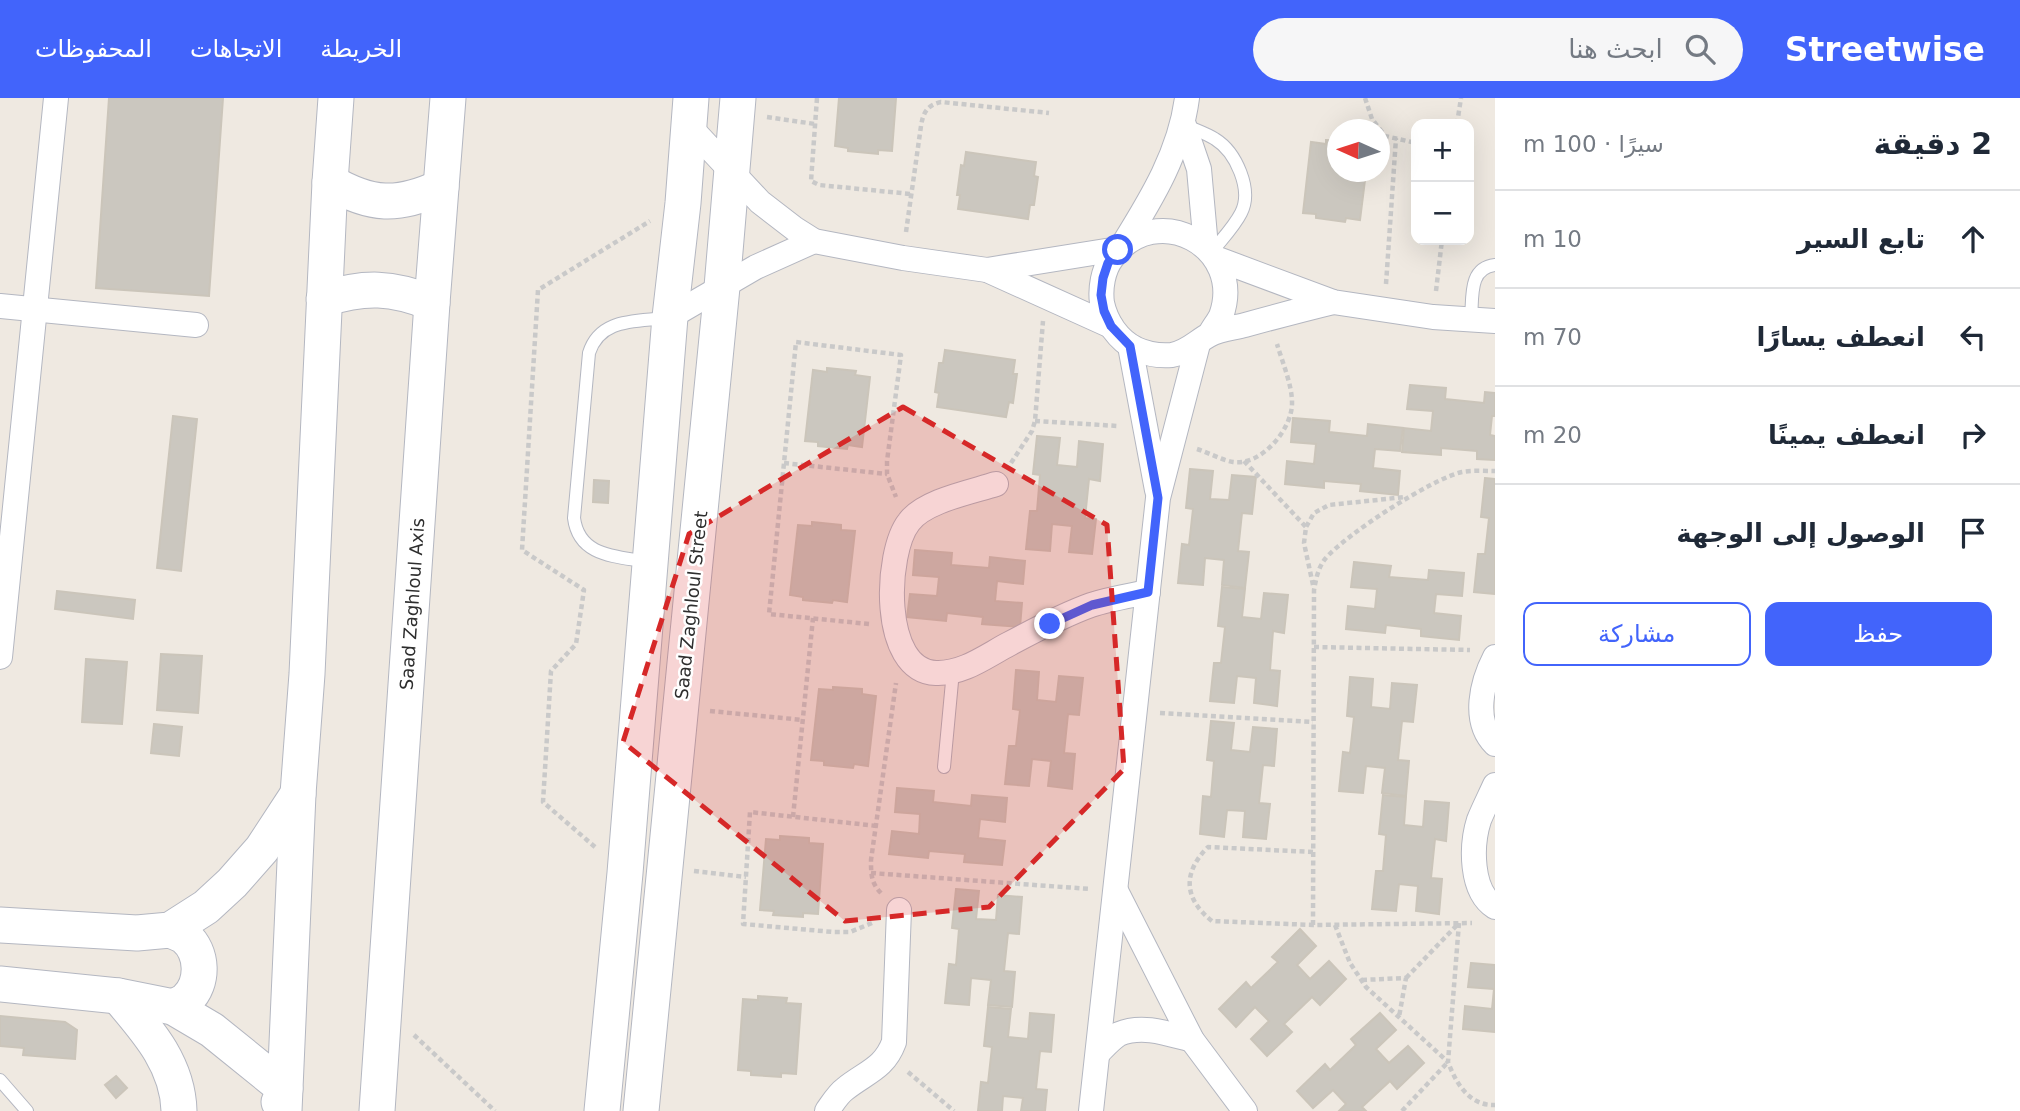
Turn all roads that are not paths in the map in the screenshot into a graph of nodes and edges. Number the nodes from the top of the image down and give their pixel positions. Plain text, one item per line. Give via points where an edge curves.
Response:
1 (56, 98) edge
2 (336, 98) edge
3 (448, 98) edge
4 (1187, 98) edge
5 (737, 106) edge
6 (690, 112) edge
7 (1184, 125) junction
8 (732, 173) junction
9 (330, 183) junction
10 (441, 187) junction
11 (814, 241) junction
12 (1121, 247) junction
13 (1210, 253) junction
14 (1495, 265) edge
15 (987, 270) junction
16 (722, 287) junction
17 (324, 299) junction
18 (1333, 302) junction
19 (432, 303) junction
20 (0, 306) edge
21 (36, 309) junction
22 (670, 317) junction
23 (1483, 320) edge
24 (196, 325) dead end
25 (1111, 326) junction
26 (1204, 339) junction
27 (1130, 346) junction
28 (996, 484) road end
29 (1158, 498) junction
30 (650, 563) junction
31 (1148, 592) junction
32 (1488, 654) edge
33 (0, 657) edge
34 (953, 671) junction
35 (1495, 744) edge
36 (944, 767) dead end
37 (1495, 785) edge
38 (298, 794) junction
39 (1116, 891) junction
40 (899, 911) road end
41 (1489, 914) edge
42 (0, 925) edge
43 (170, 930) junction
44 (0, 984) edge
45 (118, 996) junction
46 (173, 1007) junction
47 (1192, 1040) junction
48 (1098, 1052) junction
49 (0, 1080) edge
50 (281, 1104) edge
51 (27, 1111) edge
52 (179, 1111) edge
53 (377, 1111) edge
54 (602, 1111) edge
55 (641, 1111) edge
56 (827, 1111) edge
57 (1091, 1111) edge
58 (1245, 1111) edge

1 - 21 street
2 - 9 street
3 - 10 street, Saad Zaghloul Axis
4 - 7 street
5 - 8 street, Saad Zaghloul Street
6 - 8 street
6 - 22 street
7 - 12 street via 1158,187
7 - 13 street via 1199,169
7 - 13 lane via 1222,144 1233,158 1245,190 1241,215
8 - 11 street via 777,216
8 - 16 street, Saad Zaghloul Street
9 - 10 street via 373,201 397,202
9 - 17 street
10 - 19 street, Saad Zaghloul Axis
11 - 15 street
11 - 16 street
12 - 13 street via 1137,236 1166,230 1181,232
12 - 15 street
12 - 25 street via 1103,278 1101,295
13 - 18 street
13 - 26 street via 1223,276 1225,297 1220,317
14 - 23 lane via 1477,272 1474,281
15 - 25 street
16 - 22 street
16 - 55 street, Saad Zaghloul Street
17 - 19 street via 368,289 390,290
17 - 38 street
18 - 23 street
18 - 26 street
19 - 53 street, Saad Zaghloul Axis
20 - 21 street
21 - 24 street
21 - 33 street
22 - 30 street
22 - 30 lane via 613,326 592,344 574,518 587,546
25 - 27 street
26 - 27 street via 1186,351 1165,355
26 - 29 street
27 - 29 street
28 - 34 street via 926,507 909,520 897,544 892,610 898,637 908,659 920,670
29 - 31 street
30 - 54 street
31 - 34 street via 1092,605
31 - 39 street
32 - 35 street via 1483,720
34 - 36 lane
37 - 41 street via 1478,822 1474,851 1477,881 1490,904
38 - 43 street via 262,849 232,883
38 - 50 street
39 - 47 street
39 - 48 street
40 - 56 street via 894,1035 889,1055 843,1090
42 - 43 street via 137,933
43 - 46 street via 191,944 200,967 197,984 187,999
44 - 45 street
45 - 46 street
45 - 52 street via 156,1040 179,1092
46 - 50 street via 212,1030
47 - 48 street via 1132,1031 1118,1035
47 - 58 street
48 - 57 street
49 - 51 lane

